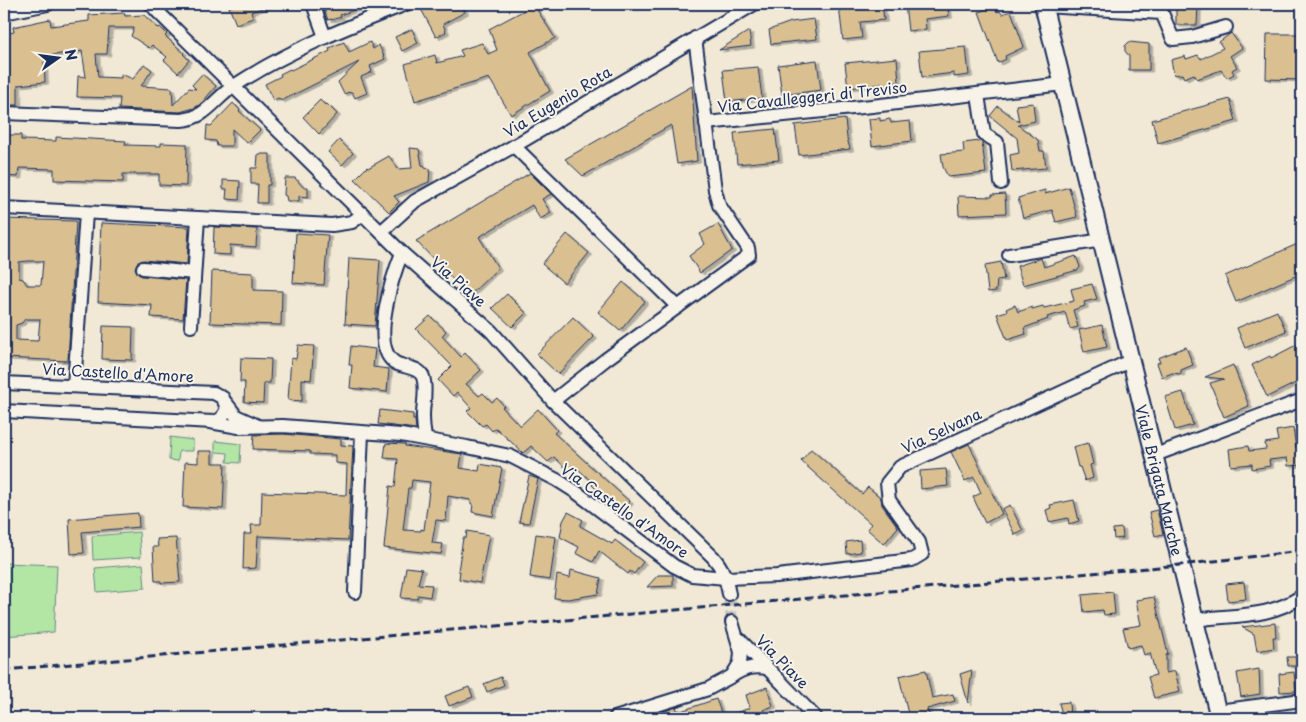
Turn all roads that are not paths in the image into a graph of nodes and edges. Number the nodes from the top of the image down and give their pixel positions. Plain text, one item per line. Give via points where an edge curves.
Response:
1 (48, 4) edge
2 (151, 4) edge
3 (313, 4) edge
4 (406, 4) edge
5 (754, 4) edge
6 (1044, 5) edge
7 (4, 13) edge
8 (1226, 27) dead end
9 (325, 36) junction
10 (695, 38) junction
11 (1063, 84) junction
12 (233, 86) junction
13 (978, 95) junction
14 (4, 112) edge
15 (706, 123) junction
16 (514, 146) junction
17 (1002, 183) dead end
18 (4, 208) edge
19 (86, 213) junction
20 (363, 214) junction
21 (198, 218) junction
22 (381, 232) junction
23 (1102, 240) junction
24 (402, 253) junction
25 (1009, 255) dead end
26 (143, 268) dead end
27 (194, 273) junction
28 (678, 307) junction
29 (191, 326) dead end
30 (1132, 360) junction
31 (4, 382) edge
32 (74, 386) junction
33 (1302, 400) edge
34 (553, 401) junction
35 (226, 403) junction
36 (4, 411) edge
37 (210, 422) junction
38 (261, 426) junction
39 (362, 433) junction
40 (425, 438) junction
41 (1155, 455) junction
42 (726, 578) junction
43 (354, 592) dead end
44 (729, 594) tunnel mouth
45 (1302, 596) edge
46 (1195, 620) junction
47 (732, 622) tunnel mouth
48 (737, 637) junction
49 (767, 668) junction
50 (732, 676) junction
51 (1302, 700) edge
52 (1219, 714) edge
53 (615, 718) edge
54 (816, 718) edge

1 - 7 street
2 - 12 street, Via Piave
3 - 9 street
4 - 9 street
5 - 10 street, Via Eugenio Rota
6 - 8 street, Viale Brigata Marche via 1162,13 1172,39
6 - 11 street, Viale Brigata Marche
9 - 12 street
10 - 15 street
10 - 16 street, Via Eugenio Rota
11 - 13 street, Via Cavalleggeri di Treviso
11 - 23 street, Viale Brigata Marche
12 - 14 street via 203,114 188,119
12 - 20 street, Via Piave
13 - 15 street, Via Cavalleggeri di Treviso
13 - 17 street via 984,134 997,142
15 - 28 street, Via Cavalleggeri di Treviso via 716,198 748,248 749,255
16 - 22 street, Via Eugenio Rota via 415,201
16 - 28 street
18 - 19 street
19 - 21 street
19 - 32 street
20 - 21 street via 352,222 332,225
20 - 22 street, Via Piave
21 - 27 street
22 - 24 street, Via Piave
23 - 25 street
23 - 30 street, Viale Brigata Marche
24 - 34 street, Via Piave via 491,331
24 - 40 street via 393,275 384,338 390,359 423,376
26 - 27 street
27 - 29 street
28 - 34 street, Via Cavalleggeri di Treviso
30 - 41 street, Viale Brigata Marche
30 - 42 street, Via Selvana via 900,467 887,483 889,500 919,542 922,554 912,560 777,576
31 - 32 street, Via Castello d'Amore
32 - 35 street, Via Castello d'Amore via 214,393
33 - 41 street
34 - 42 street, Via Piave via 713,556
35 - 37 street via 224,415 218,421
35 - 38 street, Via Castello d'Amore via 236,416
36 - 37 street, Via Castello d'Amore
37 - 38 street, Via Castello d'Amore via 239,427
38 - 39 street, Via Castello d'Amore
39 - 40 street, Via Castello d'Amore
39 - 43 street
40 - 42 street, Via Castello d'Amore via 518,459 576,492 674,566 692,575
41 - 46 street, Viale Brigata Marche
42 - 44 street, Via Piave
45 - 46 street via 1269,612
46 - 52 street, Viale Brigata Marche
47 - 48 street, Via Piave
48 - 49 street, Via Piave
48 - 50 street via 741,658
49 - 50 street via 746,668
49 - 54 street, Via Piave
50 - 53 street via 708,689
51 - 52 street

